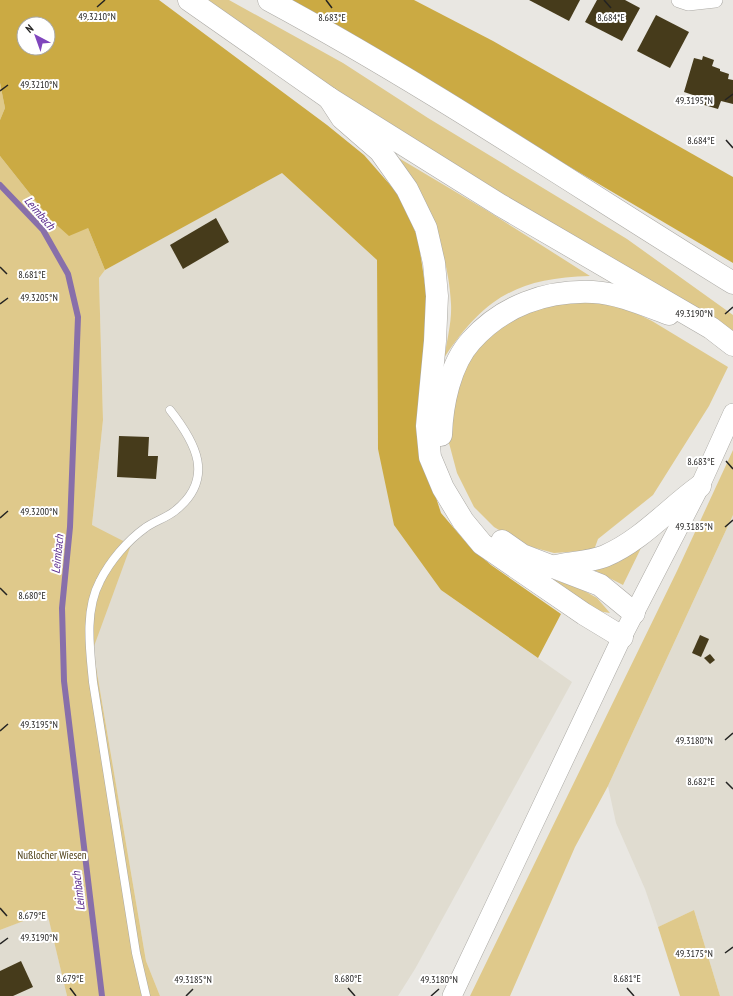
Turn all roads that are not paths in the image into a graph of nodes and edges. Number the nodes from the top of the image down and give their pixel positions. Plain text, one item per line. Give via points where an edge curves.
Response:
1 (189, 0) edge
2 (269, 0) edge
3 (679, 0) edge
4 (715, 0) edge
5 (329, 98) junction
6 (639, 225) junction
7 (733, 283) edge
8 (733, 292) edge
9 (711, 328) junction
10 (733, 345) edge
11 (170, 410) dead end
12 (733, 413) edge
13 (700, 486) junction
14 (551, 566) junction
15 (634, 613) junction
16 (622, 637) junction
17 (146, 996) edge
18 (452, 996) edge

1 - 5 highway
2 - 6 highway via 474,120
3 - 4 street via 701,3
5 - 9 highway via 500,204
5 - 16 highway via 342,118 380,152 407,189 426,228 434,263 437,296 427,426 430,457 443,488 482,544
6 - 7 highway
6 - 8 highway
9 - 10 highway
9 - 14 highway via 626,299 594,292 570,292 531,299 501,315 470,342 453,371 442,414 441,442 451,475 468,507 488,532 522,555
11 - 17 lane via 186,431 198,456 196,485 186,501 126,544 108,567 94,596 89,640 93,682 136,953
12 - 13 street
13 - 14 highway via 635,540 604,556
13 - 15 street
14 - 15 highway via 600,586
15 - 16 street
16 - 18 street

